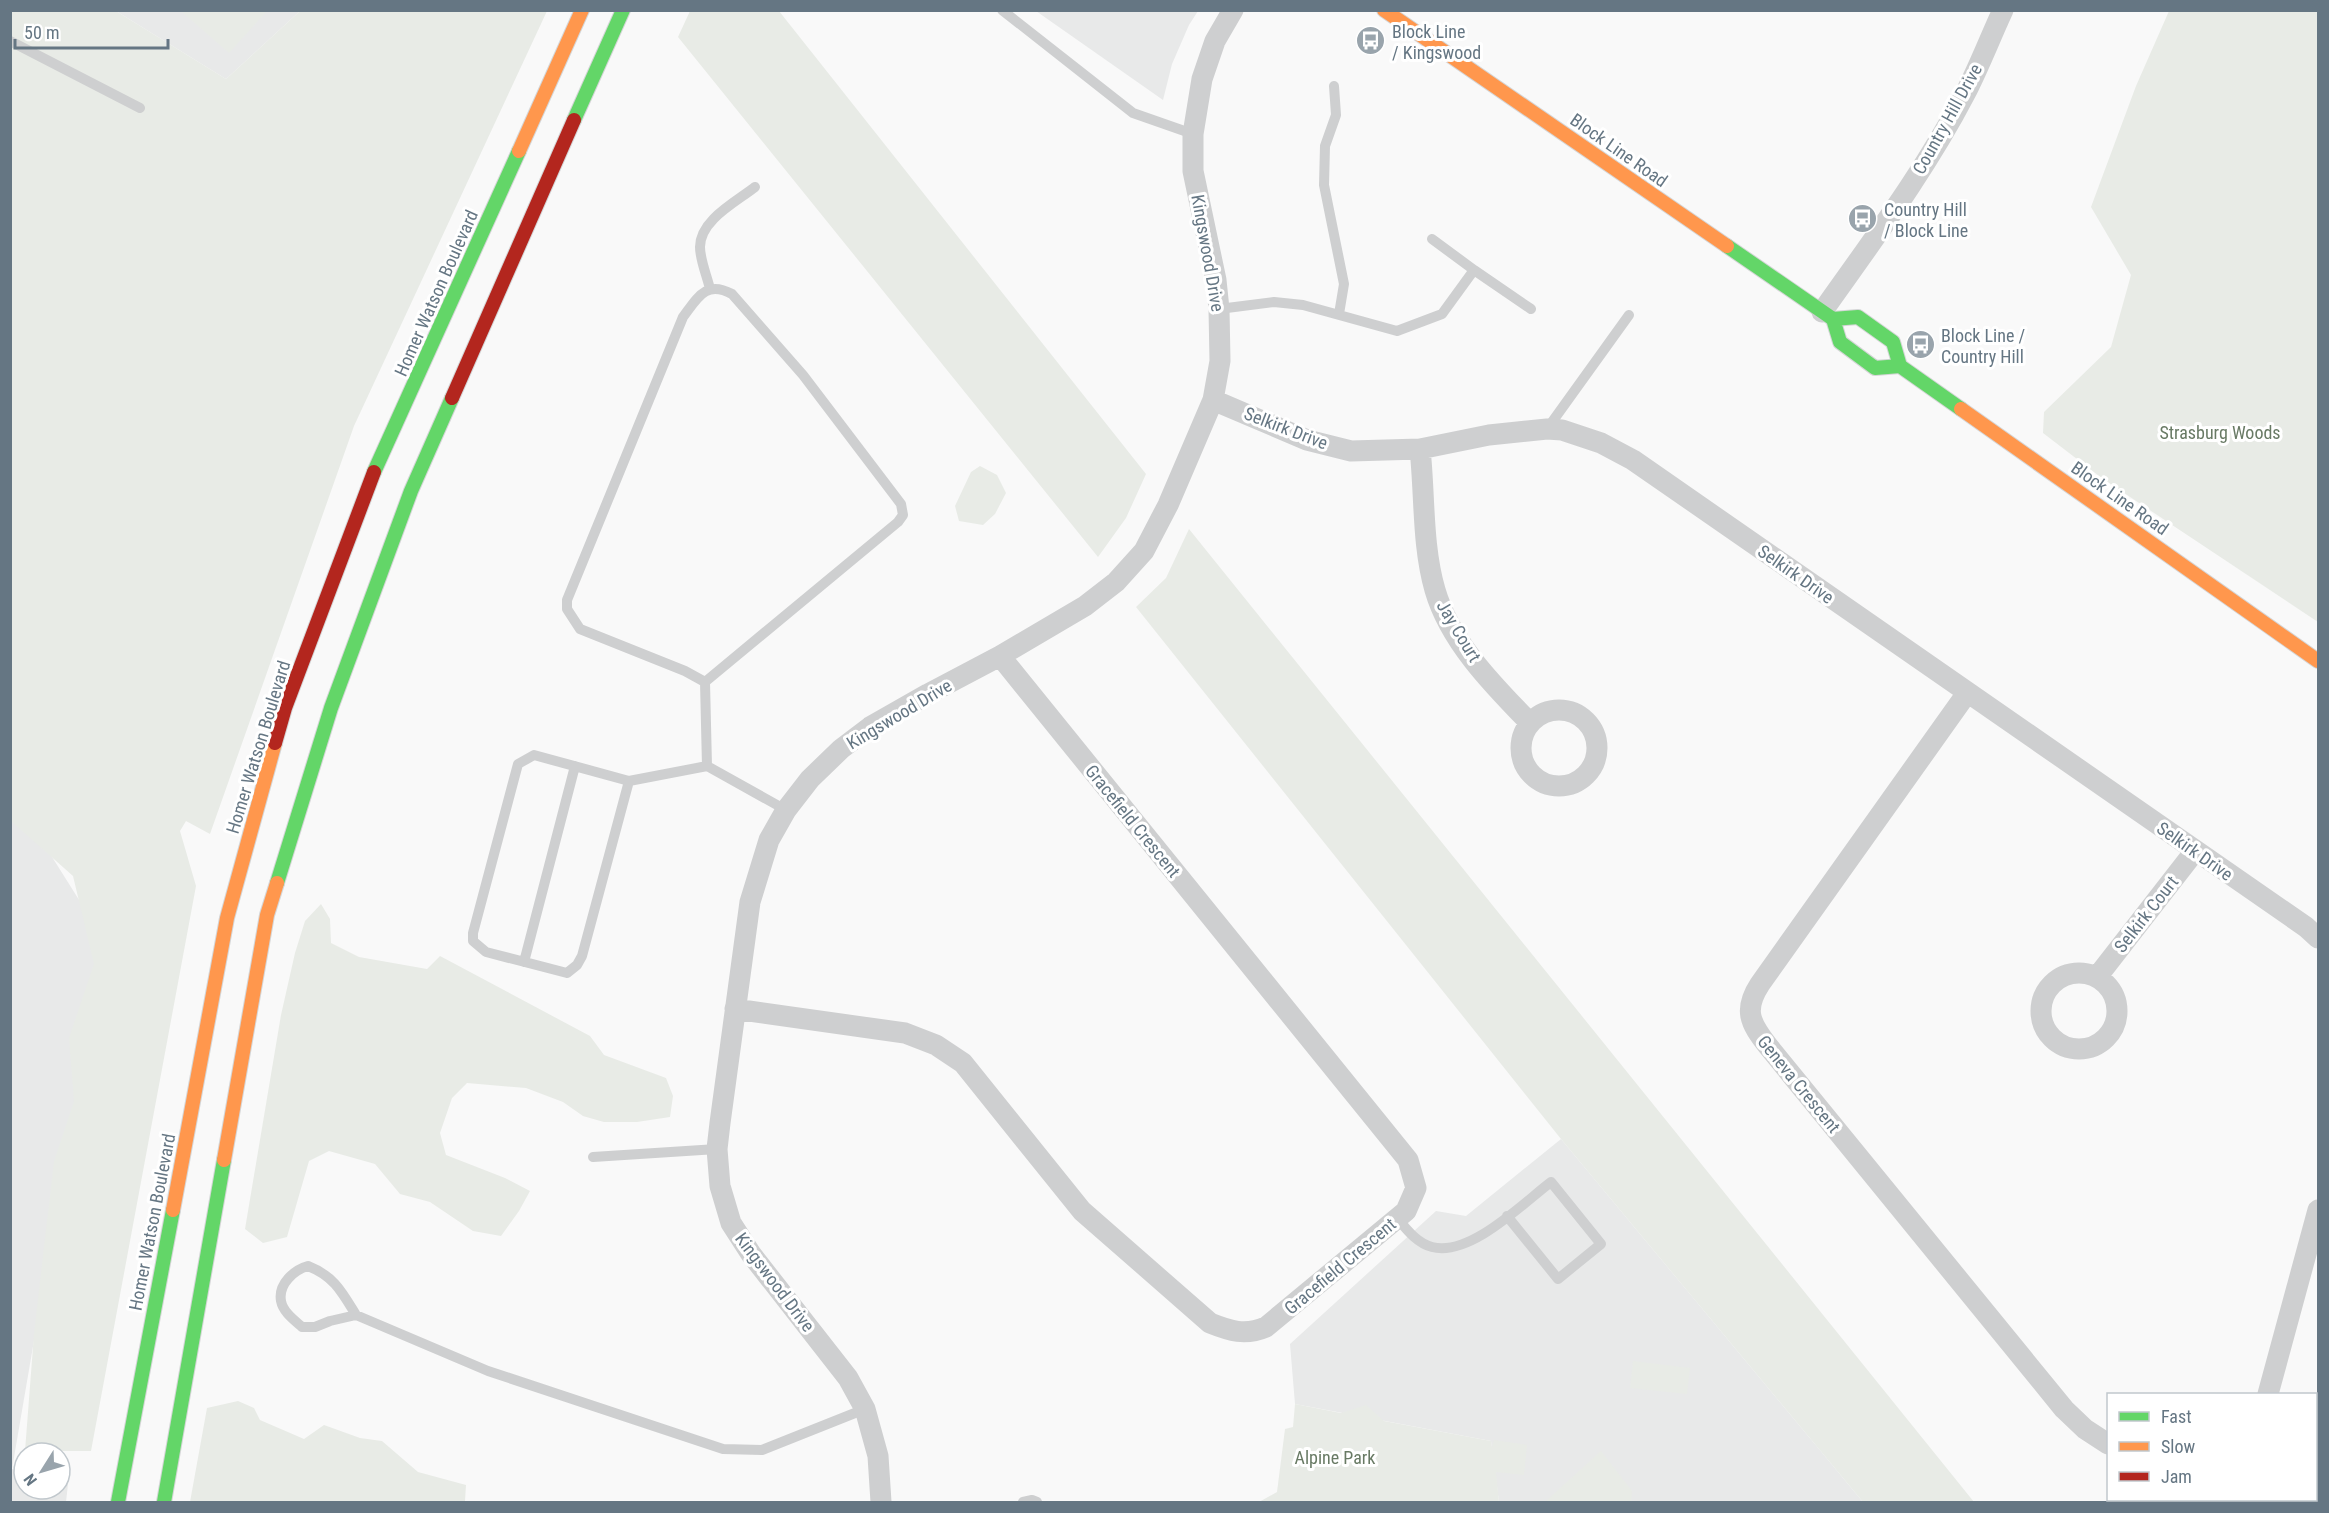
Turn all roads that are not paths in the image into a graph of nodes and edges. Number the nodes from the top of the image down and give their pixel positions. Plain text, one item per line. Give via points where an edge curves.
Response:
1 (582, 10) edge
2 (623, 10) edge
3 (1002, 10) edge
4 (1233, 10) edge
5 (1384, 10) edge
6 (2003, 10) edge
7 (10, 41) edge
8 (1334, 86) dead end
9 (140, 108) dead end
10 (1193, 134) junction
11 (755, 187) dead end
12 (1432, 239) dead end
13 (1474, 270) junction
14 (710, 289) junction
15 (1219, 309) junction
16 (1531, 309) dead end
17 (1339, 314) junction
18 (1629, 315) dead end
19 (1828, 315) junction
20 (1900, 366) junction
21 (1213, 400) junction
22 (1547, 429) junction
23 (1420, 449) junction
24 (1000, 656) junction
25 (2319, 661) edge
26 (705, 682) junction
27 (1967, 693) junction
28 (1530, 723) dead end
29 (575, 766) junction
30 (707, 766) junction
31 (629, 781) junction
32 (786, 810) junction
33 (2195, 851) junction
34 (2319, 938) edge
35 (524, 962) junction
36 (2097, 977) dead end
37 (735, 1009) junction
38 (717, 1149) junction
39 (592, 1157) dead end
40 (2319, 1210) edge
41 (1507, 1216) junction
42 (1397, 1218) junction
43 (356, 1315) junction
44 (2269, 1393) edge
45 (865, 1409) junction
46 (2107, 1443) edge
47 (118, 1503) edge
48 (164, 1503) edge
49 (882, 1503) edge
50 (1023, 1503) edge
51 (1037, 1503) edge

1 - 47 main road, Homer Watson Boulevard via 369,484 285,708 227,918
2 - 48 main road via 411,491 330,708 267,915
3 - 10 lane via 1133,113
4 - 10 street, Kingswood Drive via 1215,41 1202,79
5 - 19 main road, Block Line Road
6 - 19 street, Country Hill Drive via 1939,142
7 - 9 lane
8 - 17 lane via 1336,115 1325,146 1324,185 1344,284
10 - 15 street, Kingswood Drive via 1193,171
11 - 14 lane via 713,220 702,234 700,249
12 - 13 lane
13 - 16 lane
13 - 17 lane via 1442,315 1397,331
14 - 26 lane via 698,297 683,317 567,600 567,609 580,629
14 - 26 lane via 721,288 732,294 799,370 901,504 903,515
15 - 17 lane via 1274,302
15 - 21 street, Kingswood Drive via 1220,361
18 - 22 lane
19 - 20 main road via 1858,317 1893,342
19 - 20 main road via 1840,342 1875,368
20 - 25 main road, Block Line Road
21 - 23 street, Selkirk Drive via 1307,440 1351,451
21 - 24 street, Kingswood Drive via 1168,506 1131,567 1084,606
22 - 23 street, Selkirk Drive via 1489,435
22 - 27 street, Selkirk Drive via 1601,443 1633,460
23 - 28 street, Jay Court via 1429,560 1436,592 1466,650
24 - 32 street, Kingswood Drive via 870,727 840,749
24 - 42 street, Gracefield Crescent via 1408,1161 1416,1188 1406,1211
26 - 30 lane
27 - 33 street, Selkirk Drive
27 - 46 street, Geneva Crescent via 1760,984 1751,998 1749,1012 1768,1046 2064,1409 2085,1430
29 - 31 lane
29 - 35 lane
29 - 35 lane via 534,755 519,764 482,900 473,941 486,952
30 - 31 lane
30 - 32 lane
31 - 35 lane via 577,965 567,973
32 - 37 street, Kingswood Drive via 769,840 750,902
33 - 34 street, Selkirk Drive
33 - 36 street, Selkirk Court
37 - 38 street, Kingswood Drive
37 - 42 street, Gracefield Crescent via 904,1033 936,1045 963,1063 1082,1211 1210,1323 1234,1332 1254,1332 1266,1327
38 - 39 lane
38 - 45 street, Kingswood Drive via 720,1186 731,1223 848,1378
40 - 44 street
41 - 41 lane via 1551,1182 1601,1244 1558,1279
41 - 42 lane via 1471,1242 1454,1248 1432,1247 1415,1239
43 - 43 lane via 341,1289 324,1272 308,1266 296,1270 284,1284 281,1301 288,1315 302,1327
43 - 45 lane via 488,1371 723,1449 762,1449
45 - 49 street, Kingswood Drive via 878,1456
50 - 51 lane

